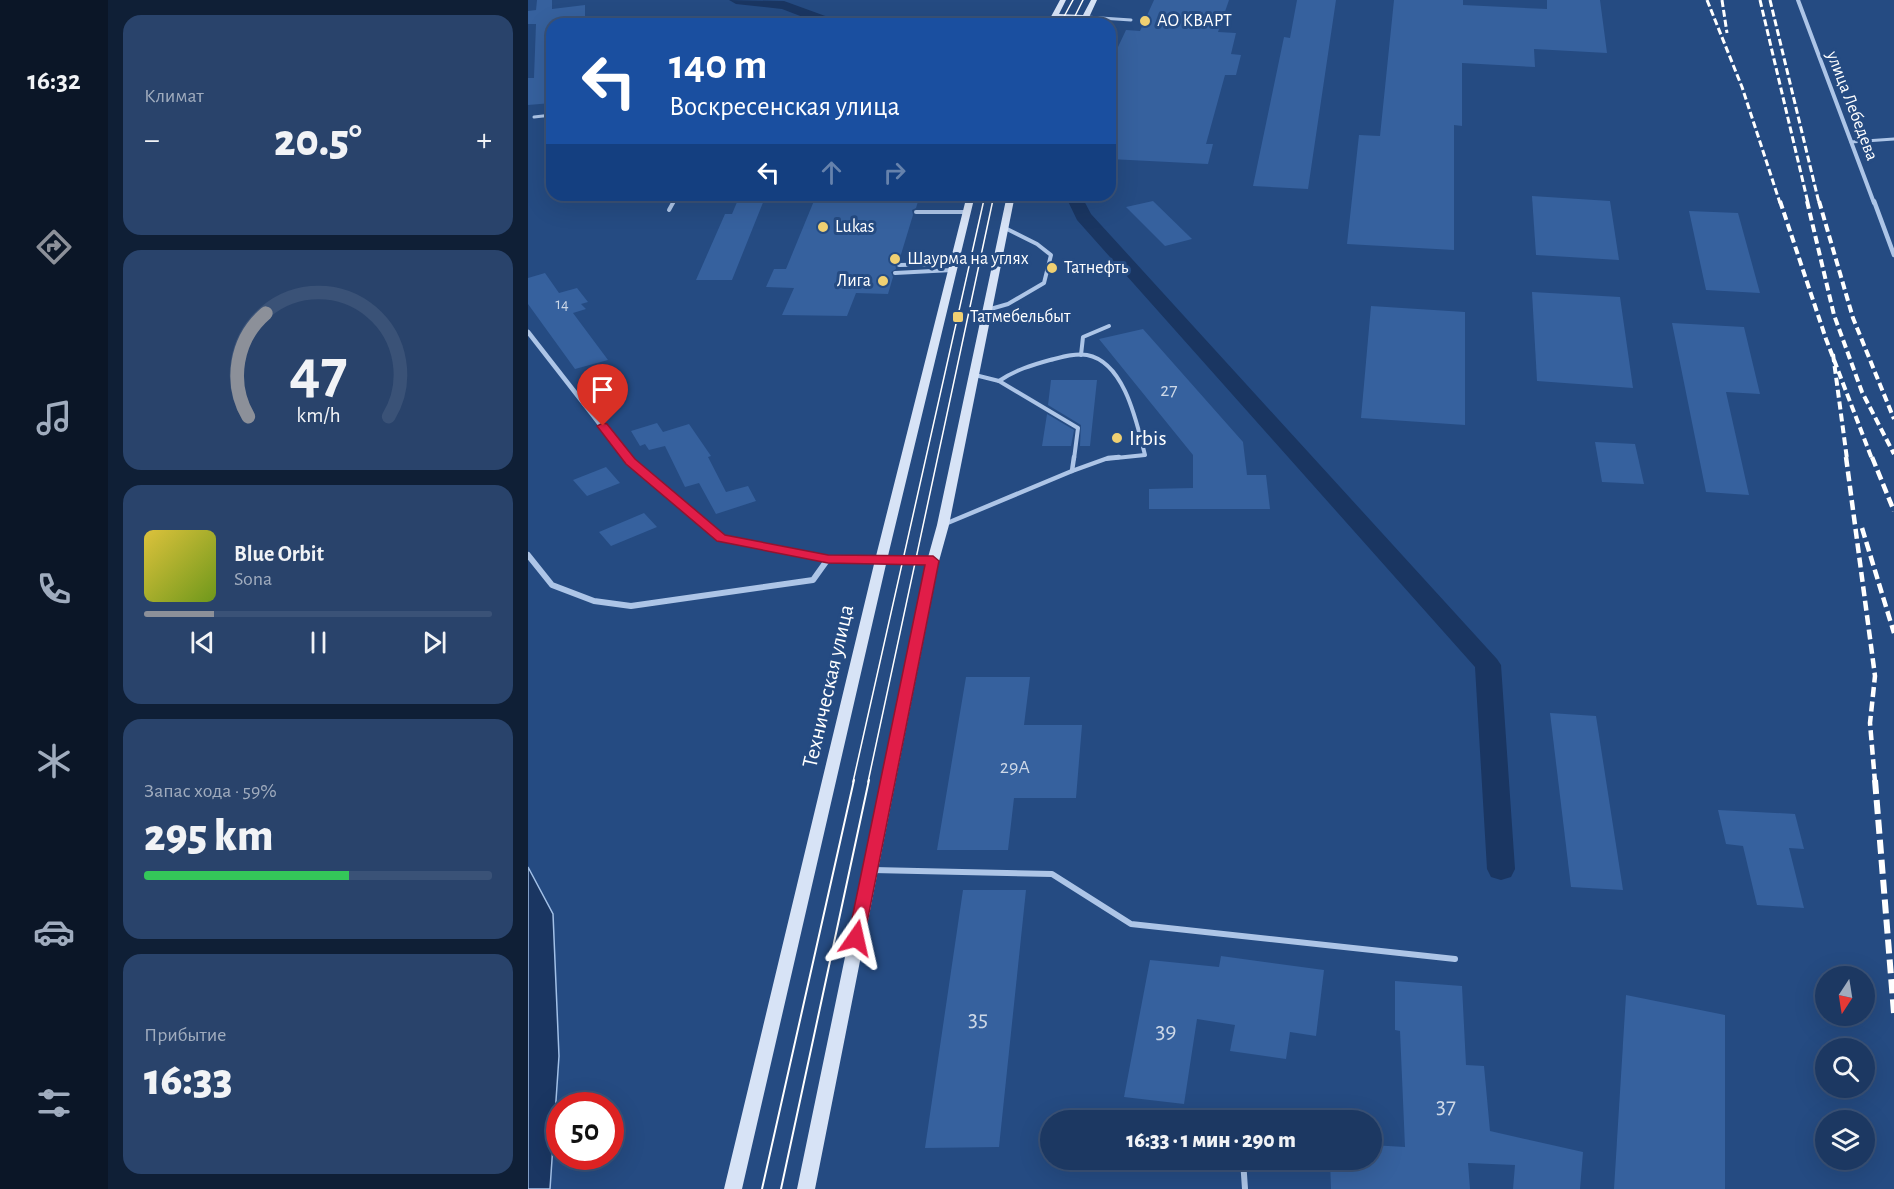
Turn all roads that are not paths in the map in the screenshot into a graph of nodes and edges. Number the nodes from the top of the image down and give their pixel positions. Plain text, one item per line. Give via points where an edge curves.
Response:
1 (1063, 0) edge
2 (1094, 0) edge
3 (1798, 0) edge
4 (1054, 16) joint
5 (1066, 18) edge
6 (1085, 18) edge
7 (1116, 20) edge
8 (1131, 20) dead end
9 (546, 116) edge
10 (534, 117) dead end
11 (1894, 139) edge
12 (1851, 142) junction
13 (674, 201) edge
14 (969, 201) edge
15 (1010, 201) edge
16 (669, 210) dead end
17 (916, 212) dead end
18 (966, 212) junction
19 (1004, 228) junction
20 (1894, 255) edge
21 (899, 265) dead end
22 (953, 267) junction
23 (895, 273) dead end
24 (987, 310) junction
25 (1109, 326) dead end
26 (528, 332) edge
27 (1081, 355) junction
28 (974, 375) junction
29 (999, 381) junction
30 (1072, 471) junction
31 (943, 525) junction
32 (528, 555) edge
33 (828, 559) junction
34 (881, 560) junction
35 (933, 561) junction
36 (870, 870) junction
37 (1455, 959) dead end
38 (1244, 1170) edge
39 (733, 1189) edge
40 (806, 1189) edge
41 (1245, 1189) edge

1 - 4 main road
2 - 6 main road
3 - 12 street, улица Лебедева
4 - 5 main road
7 - 8 lane
9 - 10 lane
11 - 12 lane
12 - 20 street, улица Лебедева
13 - 16 lane
14 - 18 main road, Техническая улица
15 - 19 main road
17 - 18 lane
18 - 22 main road, Техническая улица
19 - 24 main road
19 - 24 lane via 1052,255 1044,284 1008,304
21 - 22 lane
22 - 23 lane
22 - 34 main road, Техническая улица
24 - 28 main road
25 - 27 lane via 1083,337
26 - 33 street via 630,462 721,538
27 - 29 lane via 1015,369
27 - 30 lane via 1090,356 1120,380 1145,454 1108,458
28 - 29 lane
28 - 31 main road
29 - 30 lane via 1078,428
30 - 31 lane
31 - 35 main road
32 - 33 street via 552,585 594,601 631,606 813,580
33 - 34 street
34 - 35 street
34 - 39 main road, Техническая улица
35 - 36 main road
36 - 37 lane via 1052,873 1131,924
36 - 40 main road
38 - 41 lane

